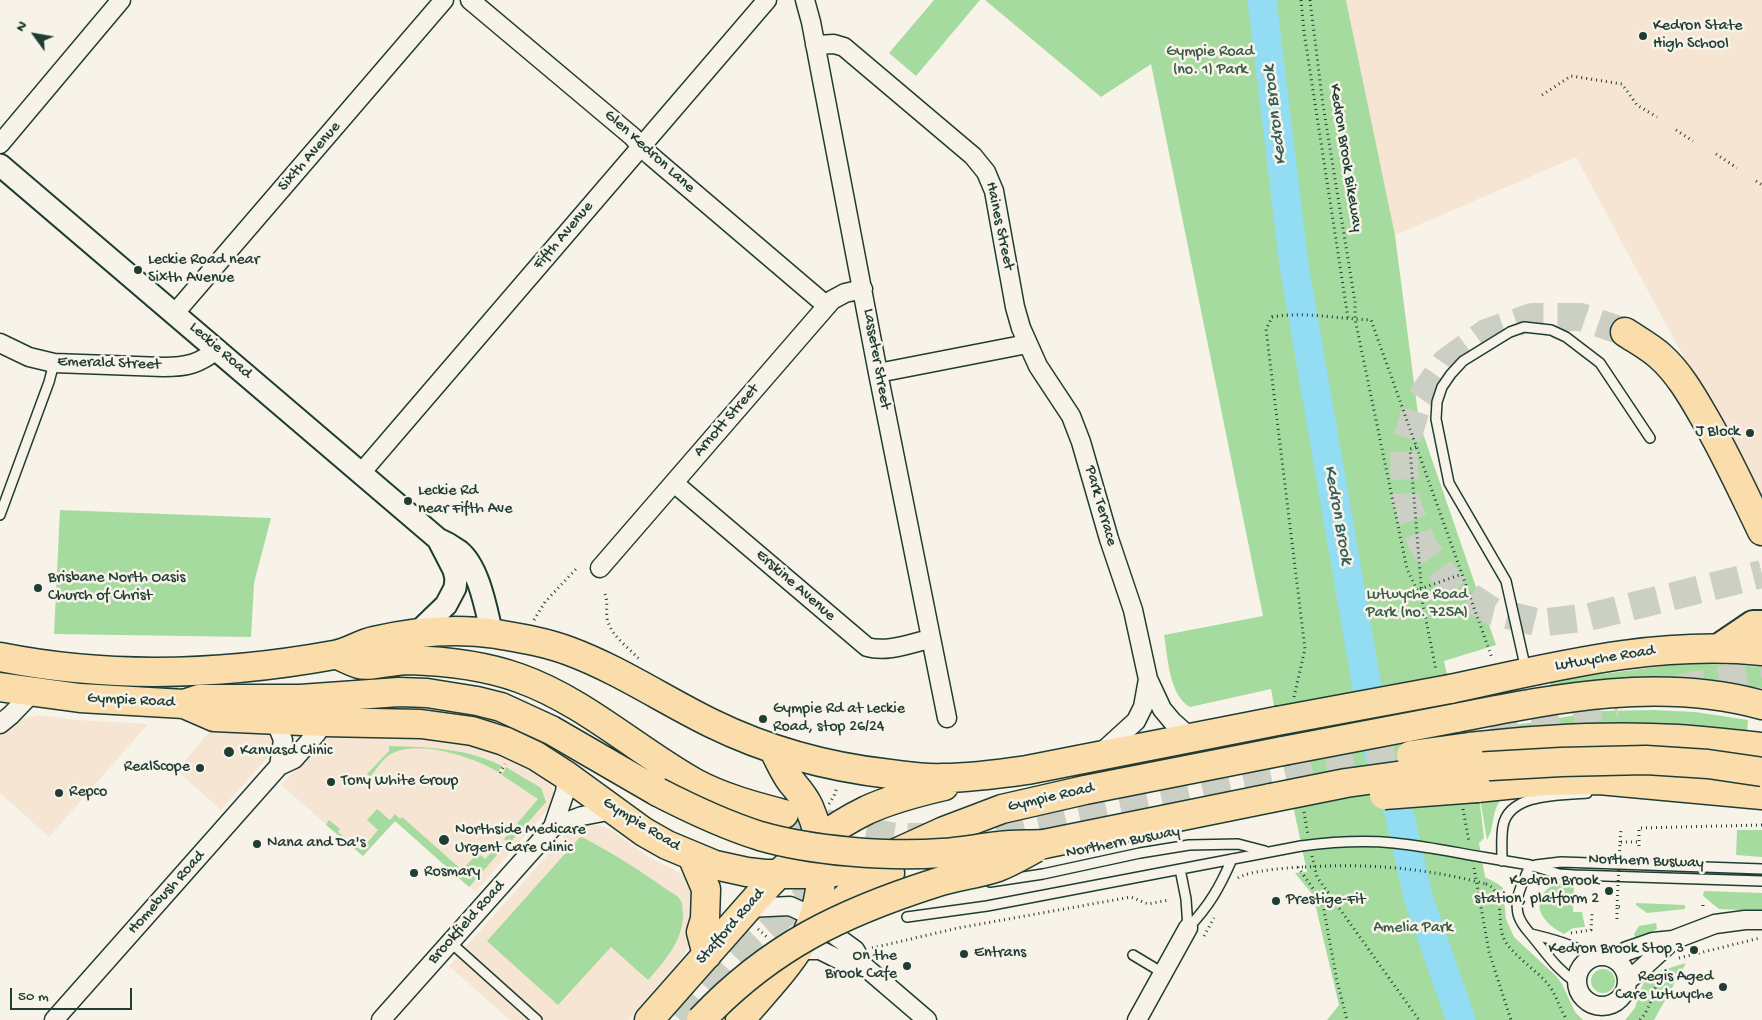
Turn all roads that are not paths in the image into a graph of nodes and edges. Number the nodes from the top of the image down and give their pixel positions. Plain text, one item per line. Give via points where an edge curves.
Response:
1 (121, 0) edge
2 (444, 0) edge
3 (470, 0) edge
4 (768, 0) edge
5 (805, 0) edge
6 (815, 45) junction
7 (0, 144) edge
8 (640, 146) junction
9 (0, 165) edge
10 (863, 289) junction
11 (827, 306) junction
12 (176, 314) junction
13 (1625, 332) tunnel mouth
14 (0, 343) edge
15 (1027, 344) junction
16 (218, 350) junction
17 (54, 363) junction
18 (878, 373) junction
19 (1650, 438) dead end
20 (361, 473) junction
21 (674, 483) junction
22 (0, 515) edge
23 (1762, 531) edge
24 (438, 539) junction
25 (600, 568) dead end
26 (1762, 624) edge
27 (416, 634) junction
28 (492, 634) junction
29 (930, 639) junction
30 (1719, 648) junction
31 (1762, 651) edge
32 (338, 655) junction
33 (0, 657) edge
34 (1527, 673) junction
35 (1148, 679) junction
36 (0, 687) edge
37 (1450, 689) joint
38 (33, 692) junction
39 (1760, 703) edge
40 (184, 704) junction
41 (947, 718) dead end
42 (275, 720) junction
43 (324, 722) junction
44 (0, 724) edge
45 (1190, 738) junction
46 (1762, 747) edge
47 (773, 749) junction
48 (1283, 751) joint
49 (1098, 755) junction
50 (279, 766) junction
51 (1762, 772) edge
52 (567, 776) junction
53 (987, 776) junction
54 (1346, 783) junction
55 (1654, 784) junction
56 (1085, 790) junction
57 (1595, 793) dead end
58 (1624, 793) dead end
59 (1762, 795) edge
60 (1271, 798) junction
61 (614, 810) junction
62 (784, 814) tunnel mouth
63 (553, 827) junction
64 (975, 835) dead end
65 (819, 840) junction
66 (1044, 844) junction
67 (1268, 852) junction
68 (692, 856) junction
69 (1232, 859) junction
70 (1502, 861) junction
71 (1530, 865) junction
72 (907, 866) dead end
73 (1180, 869) junction
74 (1762, 869) edge
75 (778, 874) junction
76 (1762, 881) edge
77 (984, 883) dead end
78 (846, 887) junction
79 (747, 908) junction
80 (907, 917) dead end
81 (812, 918) junction
82 (1762, 920) edge
83 (1531, 934) junction
84 (1184, 935) junction
85 (1673, 940) junction
86 (450, 942) junction
87 (797, 950) junction
88 (706, 955) junction
89 (1133, 955) dead end
90 (1592, 958) junction
91 (1613, 958) junction
92 (864, 966) junction
93 (1162, 973) junction
94 (1627, 981) junction
95 (1577, 984) junction
96 (54, 1020) edge
97 (381, 1020) edge
98 (537, 1020) edge
99 (649, 1020) edge
100 (701, 1020) edge
101 (740, 1020) edge
102 (926, 1020) edge
103 (1136, 1020) edge

1 - 7 street
2 - 12 street, Sixth Avenue
3 - 8 street, Glen Kedron Lane
4 - 8 street, Fifth Avenue
5 - 6 street, Lasseter Street
6 - 10 street, Lasseter Street
6 - 15 street, Haines Street via 844,47 980,163 994,191 1015,307
8 - 11 street, Glen Kedron Lane
8 - 20 street, Fifth Avenue
9 - 12 street, Leckie Road
10 - 11 street, Arnott Street via 838,296
10 - 18 street, Lasseter Street
11 - 21 street, Arnott Street
12 - 16 street, Leckie Road
13 - 23 highway via 1661,356 1677,373 1725,455
14 - 17 street, Emerald Street via 29,357
15 - 18 street
15 - 35 street, Park Terrace via 1071,416 1082,442 1133,610
16 - 17 street, Emerald Street via 204,360 179,367
16 - 20 street, Leckie Road
17 - 22 lane
18 - 29 street, Lasseter Street
19 - 34 lane via 1600,363 1566,337 1551,330 1524,327 1510,332 1463,361 1442,387 1436,419 1449,482 1506,580
20 - 24 street, Leckie Road
21 - 25 street, Arnott Street
21 - 29 street, Erskine Avenue via 867,647 879,649
24 - 27 street, Leckie Road via 454,570 455,588 446,605
24 - 28 street, Leckie Road via 460,552 470,563
26 - 30 main road via 1753,624
27 - 28 highway, Gympie Road
27 - 32 highway, Gympie Road via 371,642
28 - 47 highway, Gympie Road via 568,651 712,723
29 - 41 street, Lasseter Street
30 - 31 highway, Lutwyche Road
30 - 34 highway, Lutwyche Road via 1673,648
32 - 33 highway, Gympie Road via 274,664 166,672 72,668
32 - 62 highway via 360,664 406,660 452,662 490,668 520,678 589,714 696,783 731,799
34 - 37 highway, Lutwyche Road
35 - 45 street, Park Terrace via 1162,709
35 - 49 street, Park Terrace via 1143,707 1136,722
36 - 38 highway, Gympie Road
37 - 45 highway, Gympie Road, bridge via 1285,712
38 - 40 highway, Gympie Road
38 - 44 street
39 - 48 highway, Lutwyche Road, bridge via 1687,692 1617,692 1548,700
40 - 42 highway, Gympie Road via 214,717
40 - 66 highway, bridge via 199,699 300,699 398,692 477,701 501,707 551,730 687,807 760,836 790,843 899,853 940,853
42 - 43 highway, Gympie Road
42 - 50 street via 283,740
43 - 50 street, Homebush Road via 294,759
43 - 52 highway, Gympie Road via 421,724 472,731 520,747
45 - 49 highway, Gympie Road
46 - 54 highway, bridge via 1678,739 1514,742 1405,756
47 - 53 highway, Gympie Road via 866,772 941,778
47 - 65 highway via 808,804
48 - 56 highway, Gympie Road
49 - 53 highway, Gympie Road
50 - 96 street, Homebush Road
51 - 54 highway, bridge via 1646,760 1570,761 1473,767
52 - 61 highway, Gympie Road
52 - 63 street, Brookfield Road
53 - 65 highway, Stafford Road via 893,800 867,810
54 - 60 highway, bridge
55 - 58 lane
55 - 59 highway
55 - 60 highway, bridge via 1546,781 1350,799
56 - 64 highway via 1044,810
56 - 78 highway, Gympie Road via 1002,810 944,831 856,869
57 - 70 lane via 1530,799 1515,805 1503,826
60 - 66 highway
61 - 63 street, Brookfield Road via 582,816
61 - 68 highway, Gympie Road via 644,832
63 - 86 street, Brookfield Road
65 - 75 highway, Stafford Road
65 - 78 highway
66 - 100 highway, bridge via 999,866 880,901 819,930 764,962
67 - 69 lane, Northern Busway
67 - 70 lane, Northern Busway, bridge via 1341,842 1376,842 1414,845
67 - 77 lane, Northern Busway via 1238,844 1189,845
68 - 75 highway, Gympie Road via 746,872
68 - 88 highway via 706,889 701,932
69 - 73 lane, Northern Busway
69 - 84 lane via 1206,909
70 - 71 lane, Northern Busway
71 - 74 lane, Northern Busway via 1561,862
71 - 76 lane, Northern Busway via 1574,875
71 - 83 lane via 1517,906 1522,923
72 - 78 highway
73 - 80 lane, Northern Busway via 986,906
73 - 84 lane via 1186,899
75 - 78 highway, Gympie Road
75 - 79 highway, Stafford Road
78 - 81 highway via 819,892
79 - 81 street via 790,906
79 - 88 highway, Stafford Road
81 - 87 highway
81 - 92 street via 855,950
82 - 85 street via 1715,924
83 - 90 lane via 1582,950
83 - 95 lane via 1543,952
84 - 93 street
85 - 91 street via 1653,942
85 - 94 street
86 - 97 street, Brookfield Road
86 - 98 lane
87 - 92 street via 820,950 846,963
87 - 101 highway
88 - 99 highway, Stafford Road
89 - 93 lane
90 - 91 street
90 - 95 street via 1580,968
91 - 94 street via 1623,967
92 - 102 street
93 - 103 street
94 - 95 street via 1622,996 1615,1002 1599,1006 1584,999

